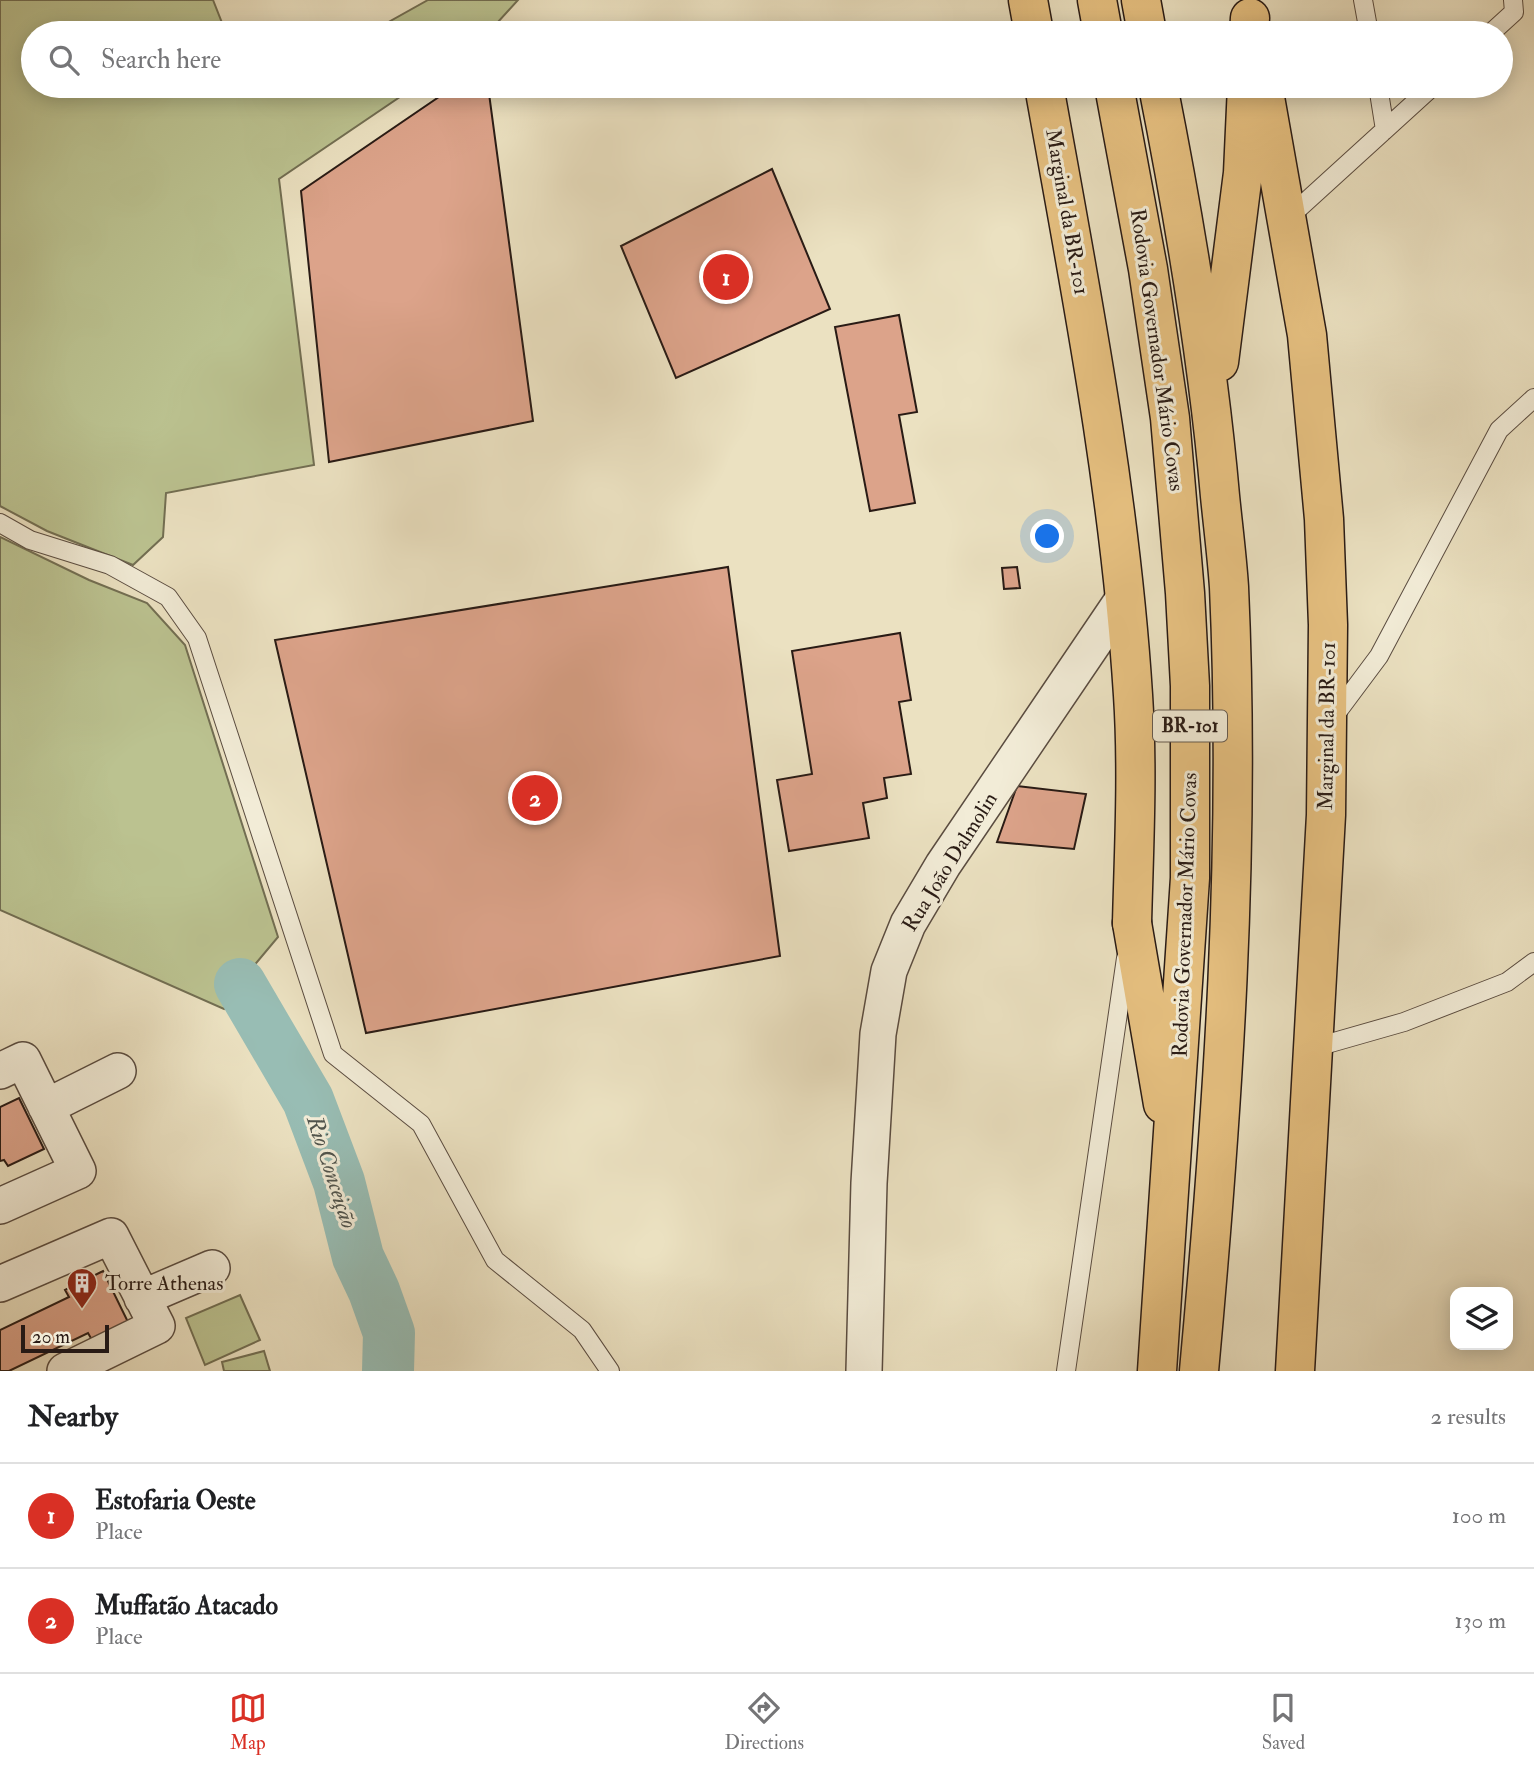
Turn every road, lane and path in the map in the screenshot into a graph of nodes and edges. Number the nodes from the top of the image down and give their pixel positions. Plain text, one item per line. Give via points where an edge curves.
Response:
1 (1028, 0) edge
2 (1097, 0) edge
3 (1141, 0) edge
4 (1363, 0) edge
5 (1513, 0) edge
6 (1032, 21) edge
7 (1101, 21) edge
8 (1145, 21) edge
9 (1367, 21) edge
10 (1504, 21) edge
11 (1046, 98) edge
12 (1116, 98) edge
13 (1160, 98) edge
14 (1247, 98) edge
15 (1265, 98) edge
16 (1380, 98) edge
17 (1420, 98) edge
18 (1385, 130) junction
19 (1288, 218) junction
20 (1534, 398) edge
21 (1212, 409) junction
22 (0, 523) edge
23 (1124, 598) junction
24 (1328, 724) junction
25 (1132, 923) junction
26 (1534, 962) edge
27 (1312, 1048) junction
28 (118, 1071) dead end
29 (0, 1072) edge
30 (46, 1107) junction
31 (1173, 1158) junction
32 (0, 1206) edge
33 (212, 1268) dead end
34 (0, 1284) edge
35 (142, 1297) junction
36 (1301, 1367) edge
37 (65, 1371) edge
38 (610, 1371) edge
39 (864, 1371) edge
40 (1066, 1371) edge
41 (1157, 1371) edge
42 (1199, 1371) edge

1 - 6 main road
2 - 7 main road
3 - 8 main road
4 - 9 lane
5 - 10 lane via 1514,12
11 - 23 main road, Marginal da BR-101 via 1086,318
12 - 31 main road, Rodovia Governador Mário Covas / BR-101 via 1170,418 1190,686 1190,878
13 - 21 main road, Rodovia Governador Mário Covas / BR-101 via 1195,285
14 - 21 main road via 1244,173
15 - 19 main road, Marginal da BR-101
16 - 18 lane
17 - 18 lane
18 - 19 lane
19 - 24 main road, Marginal da BR-101 via 1316,420 1326,572
20 - 24 lane via 1499,430 1379,656
21 - 42 main road, Rodovia Governador Mário Covas / BR-101 via 1228,583 1234,839
22 - 38 lane via 30,540 110,565 168,597 197,638 333,1054 421,1124 495,1260 582,1330
23 - 25 main road, Marginal da BR-101 via 1133,709
23 - 39 street, Rua João Dalmolin via 943,865 908,925 889,971 878,1034
24 - 27 main road, Marginal da BR-101
25 - 31 main road, Marginal da BR-101
25 - 40 lane
26 - 27 lane via 1507,982 1482,992 1404,1022
27 - 36 main road, Marginal da BR-101
28 - 30 street
29 - 30 street via 23,1060
30 - 32 street via 78,1171
31 - 41 main road, Rodovia Governador Mário Covas / BR-101
33 - 35 street
34 - 35 street via 111,1236
35 - 37 street via 157,1326

